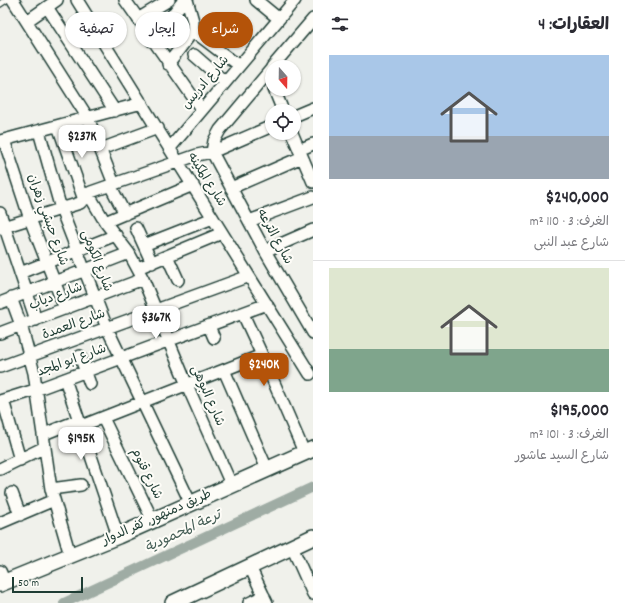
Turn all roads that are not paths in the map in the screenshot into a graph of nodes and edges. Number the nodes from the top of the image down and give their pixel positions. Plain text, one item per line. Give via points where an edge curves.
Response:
1 (6, 0) edge
2 (13, 0) edge
3 (57, 0) edge
4 (76, 0) edge
5 (125, 0) edge
6 (169, 0) edge
7 (185, 0) edge
8 (256, 0) edge
9 (295, 0) edge
10 (0, 4) edge
11 (46, 7) junction
12 (149, 12) edge
13 (175, 12) edge
14 (135, 15) edge
15 (279, 18) junction
16 (313, 18) edge
17 (26, 21) junction
18 (193, 33) junction
19 (157, 48) edge
20 (194, 55) dead end
21 (281, 60) edge
22 (168, 64) junction
23 (239, 66) junction
24 (265, 80) edge
25 (226, 82) junction
26 (142, 103) junction
27 (313, 108) edge
28 (202, 110) junction
29 (115, 111) junction
30 (301, 113) edge
31 (88, 118) junction
32 (58, 126) junction
33 (158, 128) junction
34 (265, 129) edge
35 (39, 131) junction
36 (295, 140) edge
37 (2, 141) edge
38 (313, 144) edge
39 (101, 148) junction
40 (170, 148) junction
41 (212, 152) junction
42 (301, 153) junction
43 (178, 161) junction
44 (313, 182) edge
45 (112, 184) junction
46 (193, 185) junction
47 (231, 188) junction
48 (86, 197) junction
49 (313, 197) edge
50 (61, 209) junction
51 (0, 213) edge
52 (125, 214) junction
53 (213, 218) junction
54 (30, 219) junction
55 (106, 222) junction
56 (249, 222) junction
57 (2, 228) edge
58 (136, 228) dead end
59 (313, 230) edge
60 (222, 233) junction
61 (116, 235) junction
62 (144, 245) junction
63 (77, 251) junction
64 (265, 251) junction
65 (129, 253) junction
66 (167, 256) junction
67 (47, 263) junction
68 (152, 263) junction
69 (138, 268) junction
70 (84, 271) junction
71 (20, 273) junction
72 (248, 276) junction
73 (143, 279) junction
74 (178, 280) dead end
75 (54, 282) junction
76 (26, 293) junction
77 (12, 298) junction
78 (94, 298) junction
79 (0, 302) edge
80 (266, 304) junction
81 (65, 309) junction
82 (156, 310) junction
83 (242, 314) junction
84 (36, 320) junction
85 (21, 325) junction
86 (209, 326) junction
87 (107, 328) junction
88 (0, 333) edge
89 (313, 333) edge
90 (214, 338) dead end
91 (168, 341) junction
92 (262, 355) junction
93 (30, 356) junction
94 (80, 356) dead end
95 (121, 358) junction
96 (309, 362) edge
97 (0, 367) edge
98 (224, 370) junction
99 (85, 371) junction
100 (310, 374) dead end
101 (65, 379) junction
102 (90, 384) dead end
103 (187, 384) junction
104 (38, 389) junction
105 (1, 401) edge
106 (141, 403) junction
107 (103, 418) junction
108 (80, 423) junction
109 (44, 434) junction
110 (45, 447) junction
111 (309, 450) edge
112 (20, 460) junction
113 (1, 466) edge
114 (267, 469) junction
115 (231, 484) junction
116 (81, 485) dead end
117 (51, 489) junction
118 (12, 493) dead end
119 (54, 500) junction
120 (191, 504) junction
121 (20, 515) junction
122 (153, 521) junction
123 (0, 523) edge
124 (118, 536) junction
125 (313, 537) edge
126 (292, 547) junction
127 (70, 555) junction
128 (250, 567) junction
129 (309, 577) edge
130 (2, 579) edge
131 (313, 594) edge
132 (265, 600) edge
133 (176, 602) edge
134 (249, 603) edge

1 - 10 lane
2 - 17 street
3 - 11 street
4 - 26 street, شارع المكينه
5 - 14 street
6 - 12 street
7 - 13 street
7 - 18 street via 193,21
8 - 15 street
9 - 15 street, شارع ادريس
11 - 17 street
11 - 29 street
15 - 23 street, شارع ادريس
16 - 21 street
17 - 31 street
18 - 22 street
18 - 23 street
19 - 22 street
20 - 25 street
22 - 28 street
23 - 25 street, شارع ادريس
24 - 41 street via 220,130
25 - 28 street, شارع ادريس
26 - 29 street
26 - 33 street, شارع المكينه
27 - 30 street
28 - 40 street, شارع ادريس
29 - 31 street
31 - 32 street
31 - 39 street
32 - 35 street
32 - 48 street, شارع البوهى
33 - 39 street
33 - 40 street, شارع المكينه
34 - 41 street
35 - 37 street
35 - 50 street, شارع الكومى
36 - 42 street
37 - 54 street, شارع حبشي زهران
38 - 42 street
39 - 45 street
40 - 43 street, شارع المكينه
41 - 43 street
41 - 47 street, شارع الترعه
42 - 44 street
42 - 47 street
43 - 45 street
43 - 46 street, شارع المكينه
45 - 48 street
45 - 52 street
46 - 52 street
46 - 53 street, شارع المكينه
47 - 56 street, شارع الترعه
48 - 50 street via 80,204
48 - 55 street, شارع البوهى
49 - 56 street
50 - 54 street
50 - 63 street, شارع الكومى
51 - 57 street
52 - 55 street
53 - 60 street, شارع المكينه
53 - 62 street
54 - 57 street
54 - 67 street, شارع حبشي زهران
55 - 61 street, شارع البوهى
56 - 64 street, شارع الترعه
57 - 71 street
58 - 62 street
59 - 64 street
60 - 66 street
60 - 72 street, شارع المكينه
61 - 63 street
61 - 65 street, شارع البوهى
62 - 68 street
63 - 67 street
63 - 70 street, شارع الكومى
64 - 89 street, شارع الترعه
65 - 69 street, شارع البوهى
65 - 70 street
66 - 68 street
66 - 74 street
67 - 71 street
67 - 75 street, شارع حبشي زهران
68 - 69 street
69 - 73 street, شارع البوهى
70 - 75 street
70 - 78 street, شارع الكومى
71 - 76 street
72 - 80 street, شارع المكينه
72 - 82 street, شارع العمدة
73 - 78 street, شارع دياب
73 - 82 street, شارع البوهى
75 - 76 street
75 - 81 street, شارع حبشي زهران
76 - 77 street
76 - 84 street
77 - 79 street
77 - 85 street
78 - 81 street, شارع دياب
78 - 87 street, شارع الكومى
80 - 83 street, شارع ابو المجد
80 - 96 street, شارع المكينه
81 - 84 street, شارع دياب
82 - 87 street, شارع العمدة
82 - 91 street, شارع البوهى
83 - 86 street, شارع ابو المجد
83 - 92 street
84 - 85 street, شارع دياب
85 - 88 street, شارع دياب
85 - 93 street
86 - 90 street
86 - 91 street, شارع ابو المجد
87 - 93 street, شارع العمدة
87 - 95 street, شارع الكومى
91 - 95 street, شارع ابو المجد
91 - 103 street, شارع البوهى
92 - 98 street
92 - 111 street
93 - 97 street, شارع العمدة
93 - 104 street
94 - 99 street
95 - 99 street, شارع ابو المجد
95 - 106 street, شارع الكومى
96 - 100 street, شارع المكينه
98 - 103 street
98 - 114 street
99 - 101 street, شارع ابو المجد
99 - 102 street
101 - 104 street, شارع ابو المجد
101 - 108 street
103 - 106 street
103 - 115 street, شارع البوهى
104 - 105 street, شارع ابو المجد
104 - 109 street
105 - 112 street
106 - 107 street
106 - 120 street, شارع الكومى
107 - 108 street
107 - 122 street, شارع قنوم
108 - 109 street
108 - 124 street
109 - 110 street
110 - 112 street
110 - 117 street
111 - 114 main road, طريق دمنهور, كفر الدوار
112 - 113 street
114 - 115 main road, طريق دمنهور, كفر الدوار
115 - 120 main road, طريق دمنهور, كفر الدوار
116 - 117 street
117 - 119 street
118 - 121 street
119 - 121 street
119 - 127 street
120 - 122 main road, طريق دمنهور, كفر الدوار
121 - 123 street
122 - 124 main road, طريق دمنهور, كفر الدوار
124 - 127 main road, طريق دمنهور, كفر الدوار
125 - 126 main road
126 - 128 main road
126 - 129 street
127 - 130 main road, طريق دمنهور, كفر الدوار
128 - 132 street
128 - 133 main road
129 - 131 street
132 - 134 street

